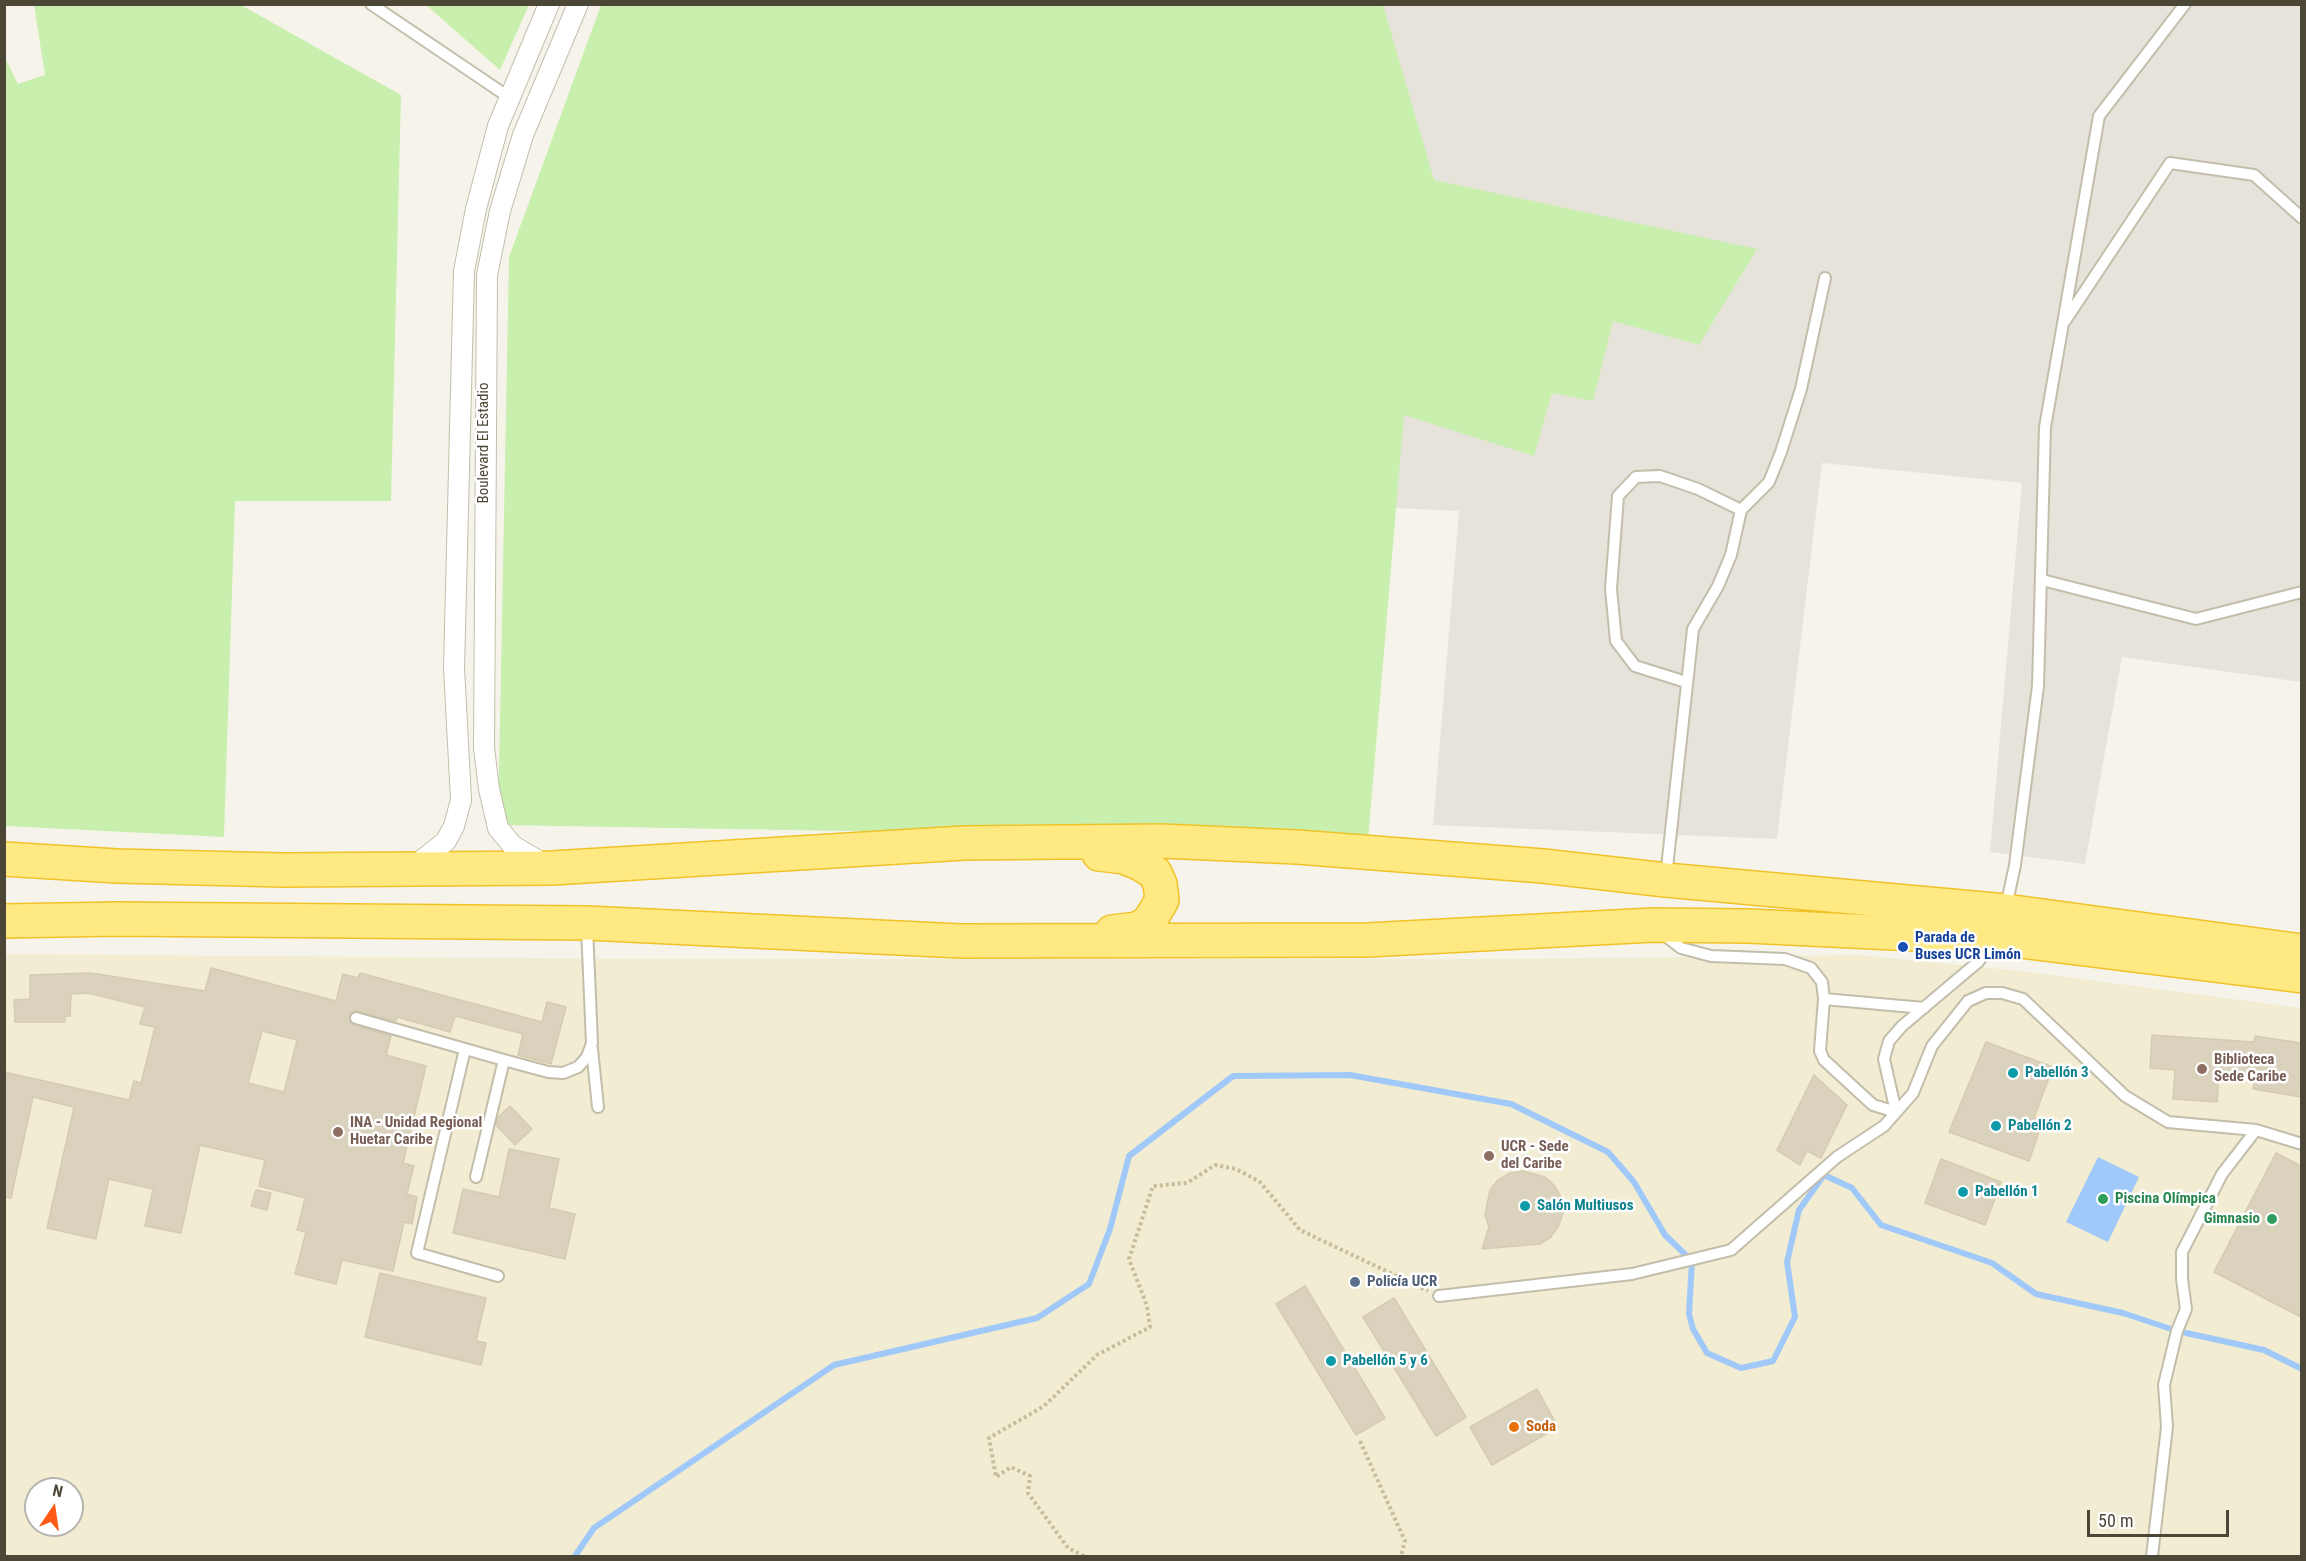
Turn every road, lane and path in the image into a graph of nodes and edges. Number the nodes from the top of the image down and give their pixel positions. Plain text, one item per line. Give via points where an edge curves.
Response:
1 (371, 4) edge
2 (549, 4) edge
3 (578, 4) edge
4 (2184, 4) edge
5 (510, 98) junction
6 (2301, 218) edge
7 (1825, 278) dead end
8 (2062, 326) junction
9 (1741, 510) junction
10 (2042, 580) junction
11 (2301, 592) edge
12 (1686, 682) junction
13 (964, 843) junction
14 (4, 859) edge
15 (552, 868) junction
16 (410, 870) junction
17 (1666, 880) junction
18 (4, 921) edge
19 (586, 922) junction
20 (1653, 925) junction
21 (2001, 925) junction
22 (961, 941) junction
23 (2301, 951) edge
24 (2301, 976) edge
25 (1824, 999) junction
26 (1924, 1008) junction
27 (356, 1018) dead end
28 (592, 1043) junction
29 (465, 1049) junction
30 (504, 1060) junction
31 (598, 1107) dead end
32 (1896, 1112) junction
33 (2256, 1130) junction
34 (2301, 1144) edge
35 (476, 1177) dead end
36 (498, 1276) dead end
37 (1439, 1296) joint
38 (1360, 1441) dead end
39 (1084, 1557) edge
40 (1401, 1557) edge
41 (2152, 1557) edge

1 - 5 lane
2 - 5 street, Boulevard El Estadio
3 - 15 street, Boulevard El Estadio via 523,135 500,211 487,275 485,327 483,664 484,748 489,789 498,828 513,846
4 - 8 lane via 2099,116
5 - 16 street, Boulevard El Estadio via 498,126 464,271 454,668 461,800 446,841
6 - 8 lane via 2254,175 2170,163
7 - 9 lane via 1802,388 1781,452 1769,482
8 - 10 lane via 2044,427
9 - 12 lane via 1731,555 1693,629
9 - 12 lane via 1660,476 1636,477 1618,496 1611,589 1616,641 1635,666
10 - 11 lane via 2196,619
10 - 21 lane via 2038,686 2015,865
12 - 17 lane
13 - 15 highway
13 - 17 highway via 1161,841 1297,847
13 - 22 highway via 1124,857 1155,873 1161,884 1162,900 1149,922 1128,930
14 - 16 highway via 177,867
15 - 16 highway
17 - 21 highway
18 - 19 highway
19 - 22 highway
19 - 28 lane
20 - 21 highway
20 - 22 highway via 1367,940
20 - 25 lane via 1681,948 1691,951 1711,956 1785,959 1810,968 1822,982
21 - 23 highway
21 - 24 highway
21 - 26 lane via 1978,962
25 - 26 lane
25 - 32 lane via 1820,1051 1824,1059 1873,1105
26 - 32 lane via 1889,1041 1884,1059
27 - 29 lane
28 - 30 lane via 578,1067 563,1073
28 - 31 lane
29 - 30 lane
29 - 36 lane via 417,1253
30 - 35 lane
32 - 33 lane via 1912,1093 1932,1046 1968,1001 1986,993 2002,993 2023,999 2125,1096 2168,1122
32 - 37 lane via 1787,1198 1731,1250 1632,1274
33 - 34 lane
33 - 41 lane via 2222,1174 2182,1252 2186,1309 2164,1384 2167,1427
37 - 39 path via 1300,1230 1260,1182 1236,1169 1215,1165 1187,1183 1153,1186 1129,1259 1147,1306 1150,1328 1097,1355 1044,1406 988,1438 996,1477 1011,1467 1030,1476 1028,1493 1068,1548
38 - 40 path via 1405,1541

